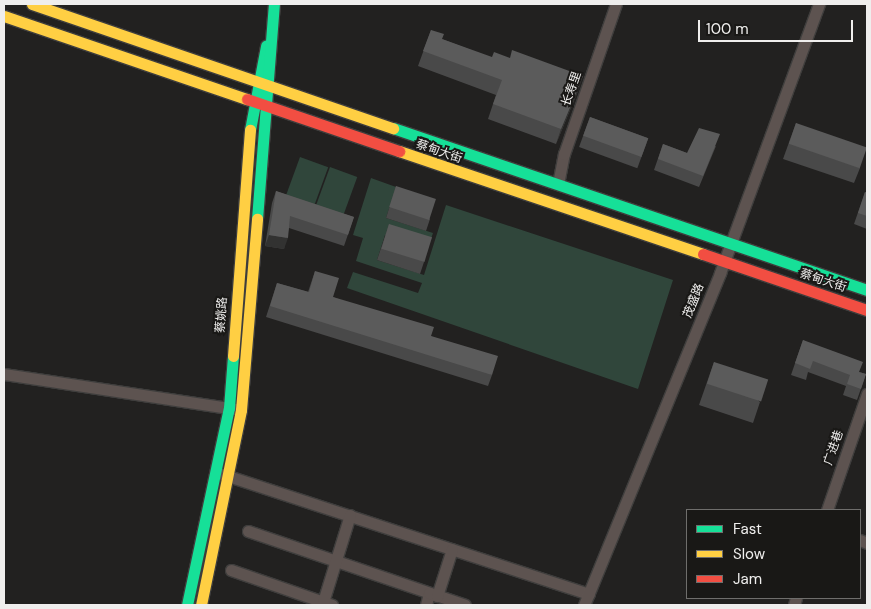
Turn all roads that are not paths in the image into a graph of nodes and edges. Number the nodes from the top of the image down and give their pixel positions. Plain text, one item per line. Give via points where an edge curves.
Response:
1 (32, 4) edge
2 (274, 4) edge
3 (616, 4) edge
4 (819, 4) edge
5 (4, 16) edge
6 (272, 25) junction
7 (255, 80) junction
8 (270, 86) junction
9 (252, 103) junction
10 (267, 109) junction
11 (558, 184) junction
12 (730, 243) junction
13 (724, 262) junction
14 (867, 290) edge
15 (867, 310) edge
16 (4, 374) edge
17 (867, 394) edge
18 (235, 409) junction
19 (222, 474) junction
20 (827, 509) edge
21 (350, 515) junction
22 (248, 532) dead end
23 (452, 549) junction
24 (335, 561) junction
25 (231, 570) dead end
26 (433, 594) junction
27 (589, 594) junction
28 (323, 603) edge
29 (187, 605) edge
30 (200, 605) edge
31 (426, 605) edge
32 (465, 605) edge
33 (584, 605) edge

1 - 7 main road, 蔡甸大街
2 - 6 main road, 蔡姚路
3 - 11 street, 长寿里 via 564,154
4 - 12 street, 茂盛路
5 - 9 main road, 蔡甸大街
6 - 7 main road, 蔡姚路
6 - 8 main road, 蔡姚路
7 - 8 main road, 蔡甸大街
7 - 9 main road, 蔡姚路
8 - 10 main road, 蔡姚路
8 - 11 main road, 蔡甸大街
9 - 10 main road, 蔡甸大街
9 - 18 main road, 蔡姚路
10 - 13 main road, 蔡甸大街
10 - 18 main road, 蔡姚路
11 - 12 main road, 蔡甸大街
12 - 13 street, 茂盛路
12 - 14 main road, 蔡甸大街
13 - 15 main road, 蔡甸大街
13 - 27 street, 茂盛路
16 - 18 street
17 - 20 street, 广进巷
18 - 19 main road, 蔡姚路
19 - 21 street
19 - 29 main road, 蔡姚路
19 - 30 main road, 蔡姚路
21 - 23 street
21 - 24 street
22 - 24 street
23 - 26 street
23 - 27 street
24 - 26 street
24 - 28 street
25 - 28 street
26 - 31 street
26 - 32 street
27 - 33 street, 茂盛路

